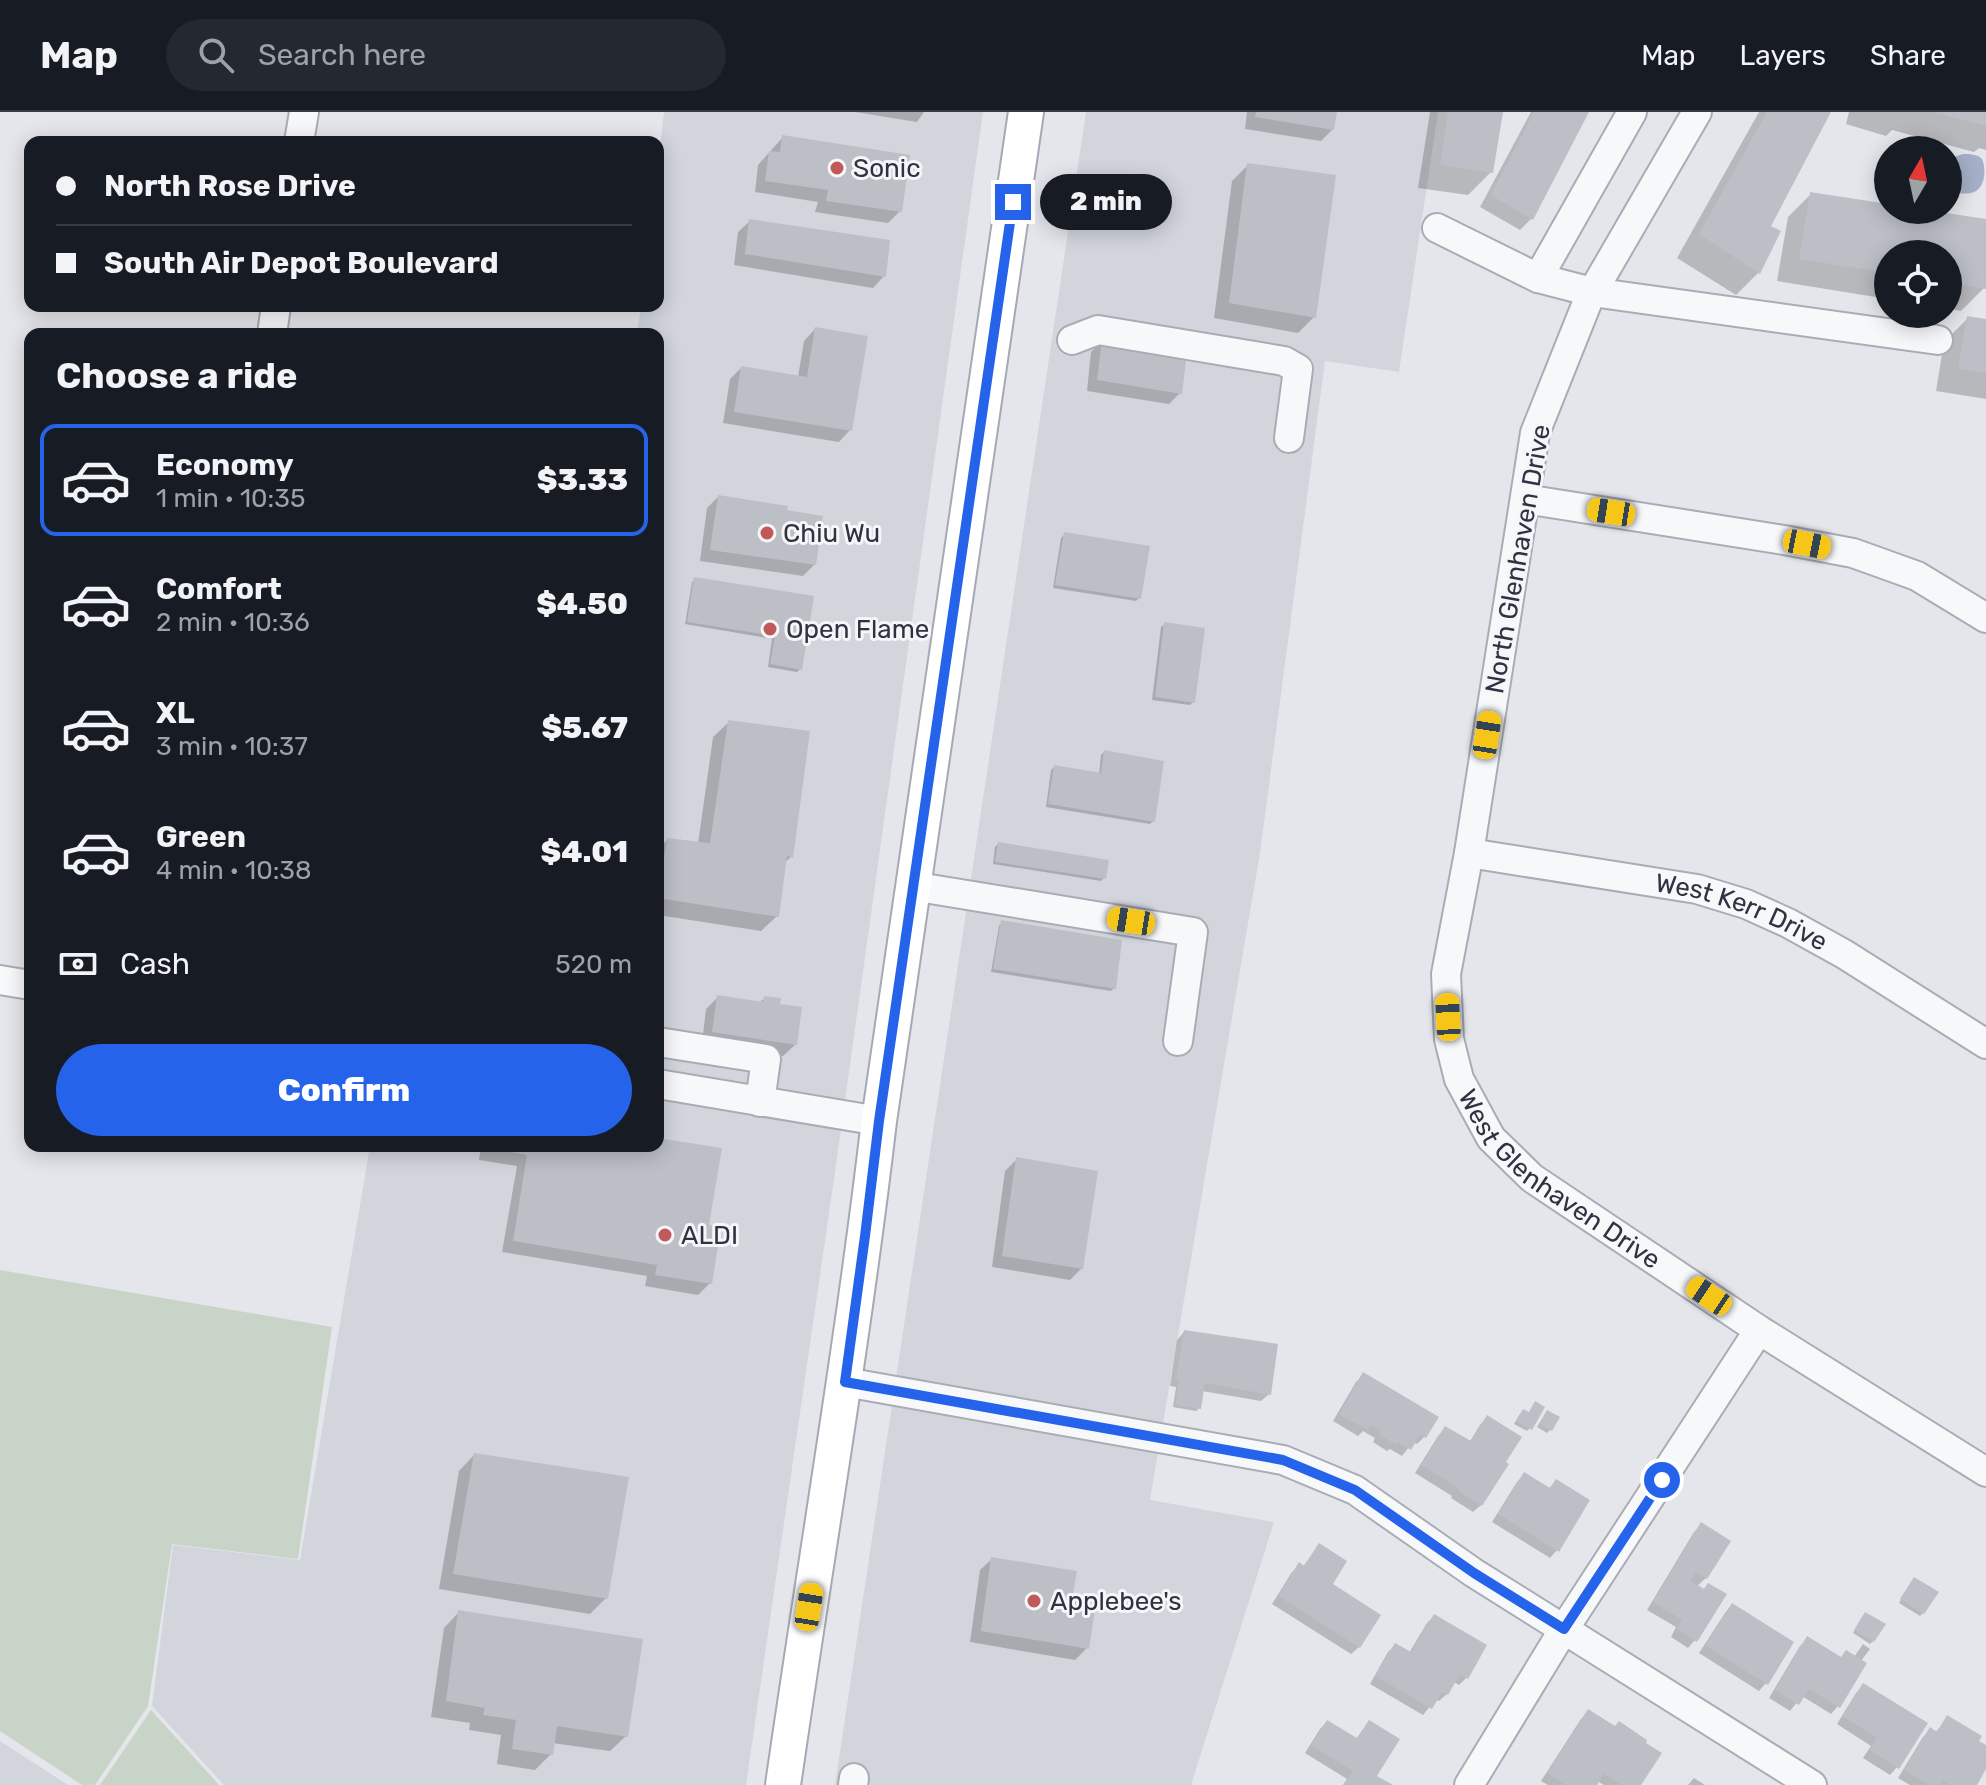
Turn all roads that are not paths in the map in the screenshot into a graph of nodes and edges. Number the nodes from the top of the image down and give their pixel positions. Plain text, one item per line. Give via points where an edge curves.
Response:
1 (304, 112) edge
2 (1026, 112) edge
3 (1632, 112) edge
4 (1697, 112) edge
5 (300, 136) edge
6 (1437, 228) dead end
7 (1538, 278) junction
8 (1592, 292) junction
9 (1072, 340) dead end
10 (1938, 340) dead end
11 (1289, 438) dead end
12 (1525, 499) junction
13 (1986, 618) edge
14 (1469, 853) junction
15 (912, 886) junction
16 (0, 980) edge
17 (24, 984) edge
18 (1449, 1039) joint
19 (1178, 1041) dead end
20 (664, 1043) edge
21 (1986, 1044) edge
22 (664, 1085) edge
23 (760, 1102) junction
24 (879, 1121) junction
25 (1759, 1330) junction
26 (845, 1382) junction
27 (1986, 1472) edge
28 (1564, 1629) junction
29 (783, 1785) edge
30 (1469, 1785) edge
31 (1812, 1785) edge

1 - 5 street
2 - 15 main road
3 - 7 street
4 - 8 street, North Glenhaven Drive
6 - 7 street
7 - 8 street
8 - 10 street
8 - 12 street, North Glenhaven Drive via 1535,433
9 - 11 street via 1098,330 1284,361 1298,369
12 - 13 street via 1853,553 1917,576
12 - 14 street, North Glenhaven Drive
14 - 18 street, North Glenhaven Drive via 1446,974
14 - 21 street, West Kerr Drive via 1697,889 1746,904 1844,954
15 - 19 street via 1193,932
15 - 24 main road
16 - 17 street
18 - 25 street, West Glenhaven Drive via 1459,1079 1491,1138 1532,1178
20 - 23 street via 766,1059
22 - 23 street
23 - 24 street
24 - 26 main road
25 - 27 street, West Glenhaven Drive
25 - 28 street
26 - 28 street via 1283,1460 1355,1490
26 - 29 main road
28 - 30 street
28 - 31 street

